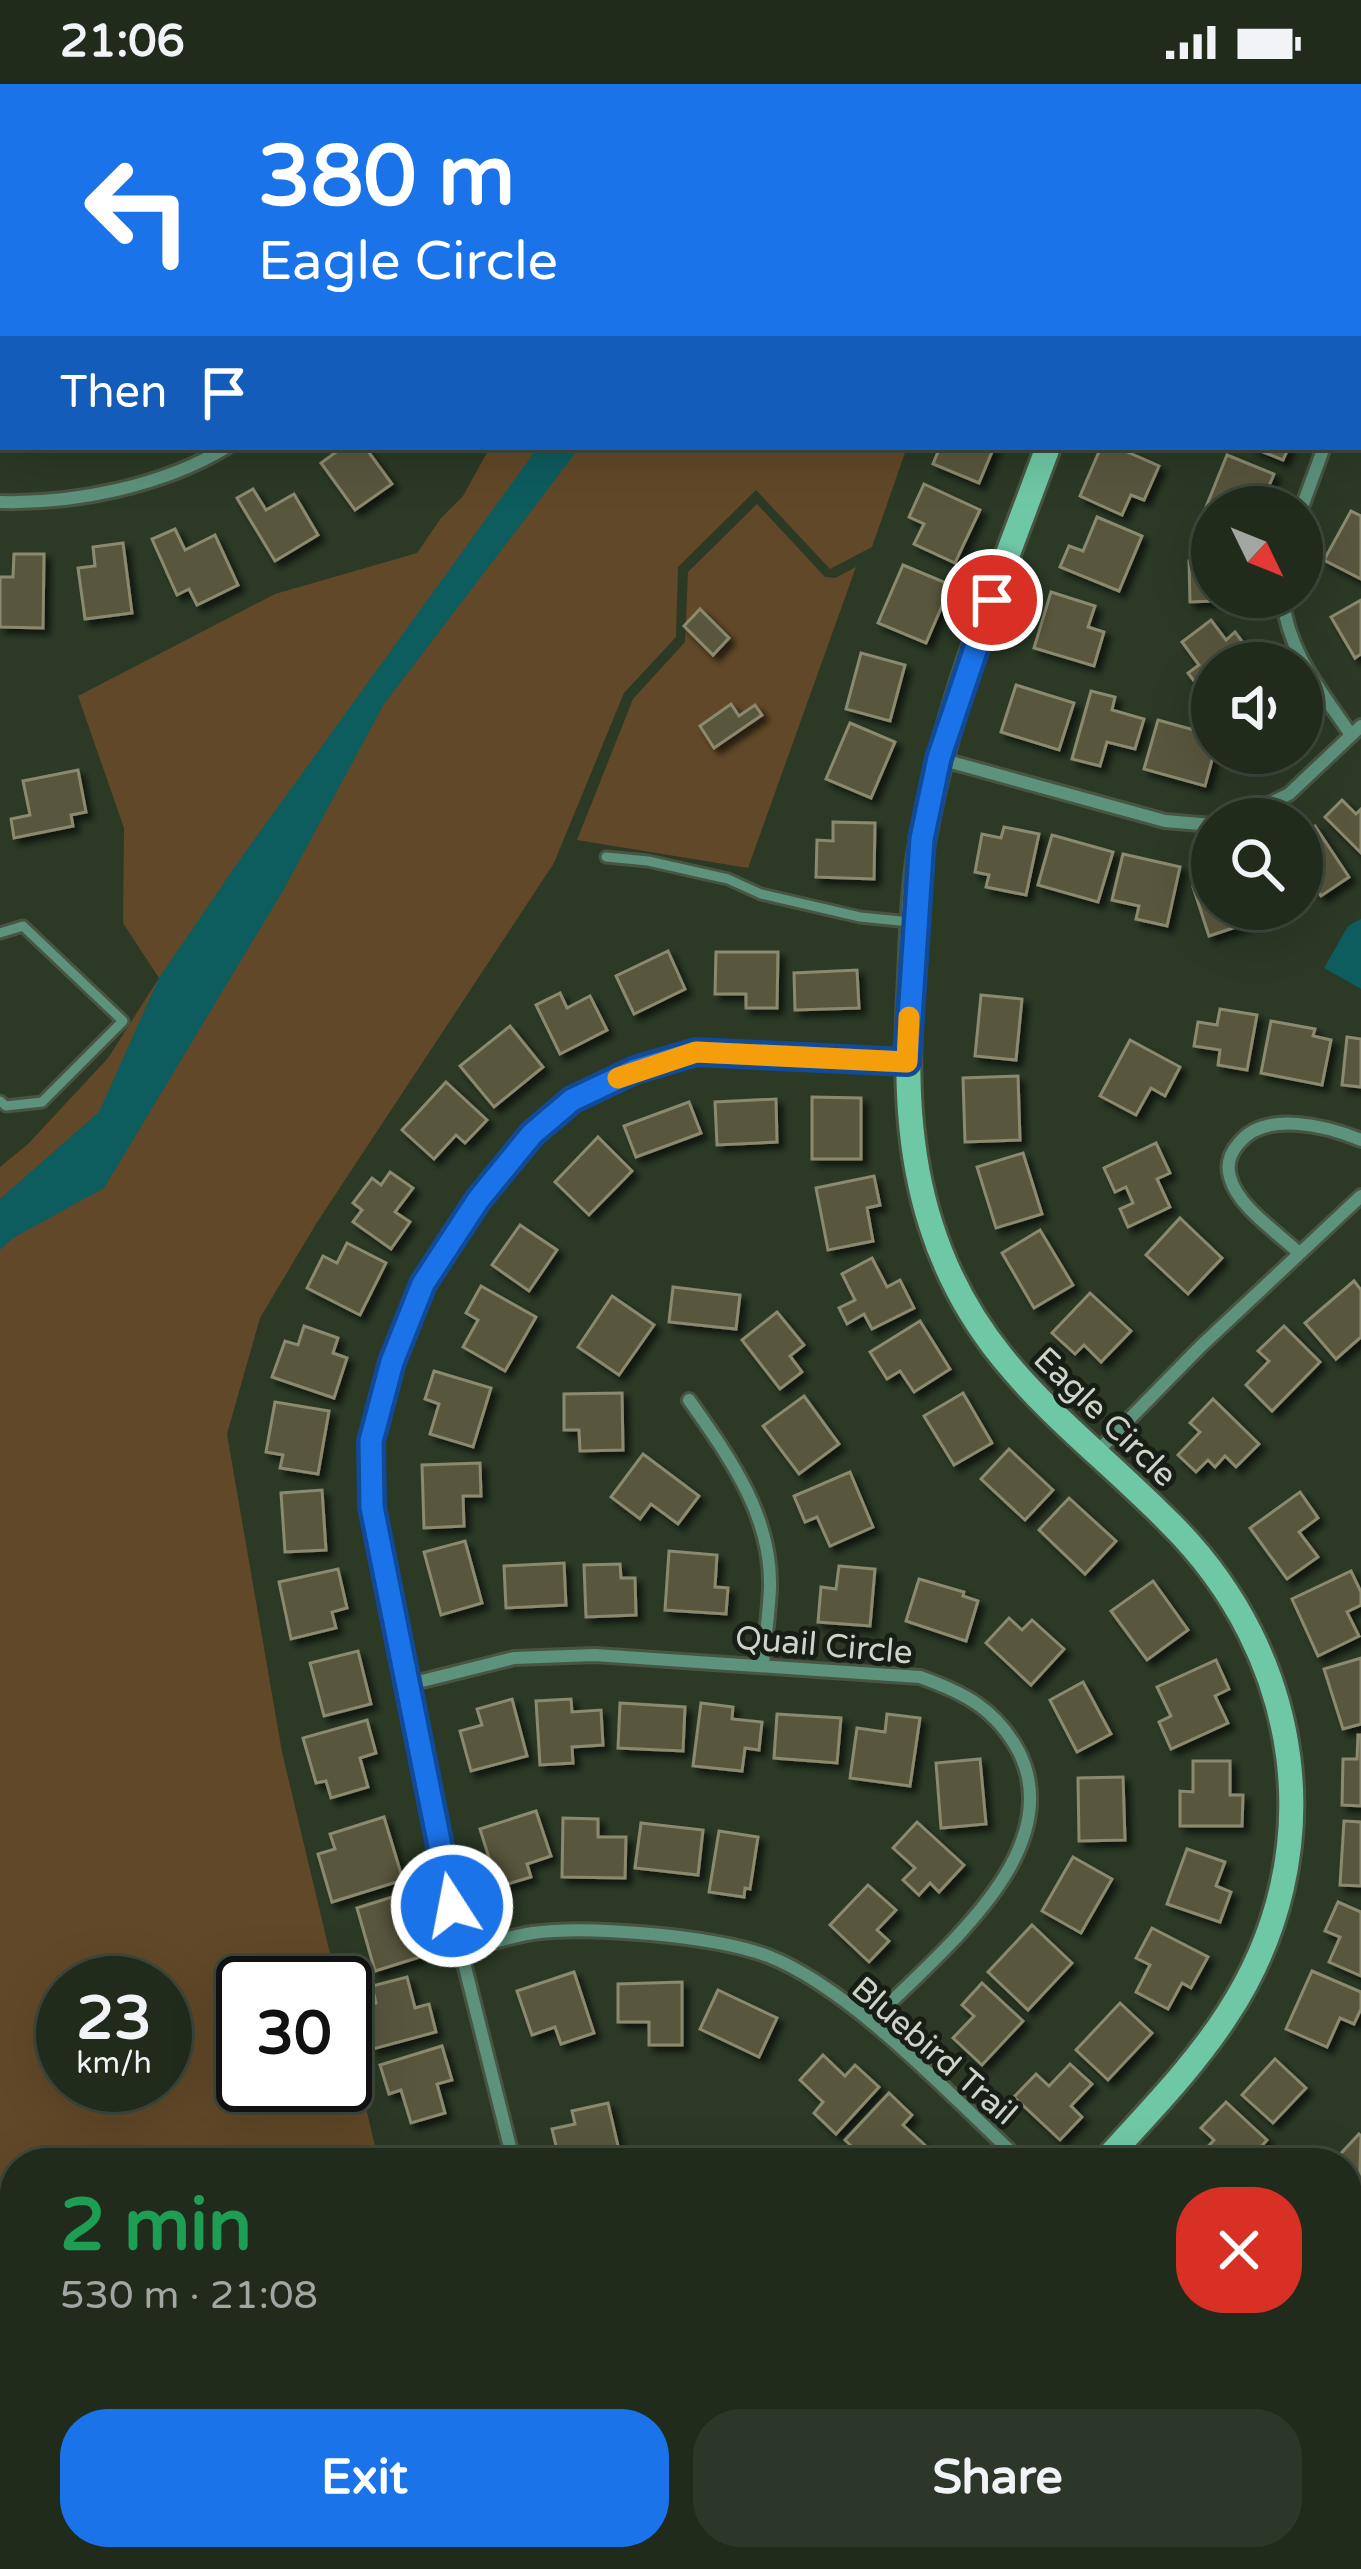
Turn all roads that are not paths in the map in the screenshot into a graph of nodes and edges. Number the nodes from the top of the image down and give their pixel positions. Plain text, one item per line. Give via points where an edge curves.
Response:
1 (220, 450) edge
2 (1047, 450) edge
3 (1323, 450) edge
4 (1310, 486) edge
5 (0, 502) edge
6 (1285, 618) edge
7 (1356, 730) edge
8 (939, 758) junction
9 (1281, 798) edge
10 (1191, 823) edge
11 (606, 857) dead end
12 (915, 922) junction
13 (0, 933) edge
14 (907, 1062) junction
15 (0, 1101) edge
16 (1361, 1139) edge
17 (1361, 1196) edge
18 (1298, 1252) junction
19 (689, 1400) dead end
20 (1095, 1454) junction
21 (763, 1664) junction
22 (410, 1684) junction
23 (461, 1951) junction
24 (871, 2022) junction
25 (510, 2148) edge
26 (1007, 2148) edge
27 (1116, 2148) edge

1 - 5 street via 98,493
2 - 8 street, Eagle Circle
3 - 4 street
6 - 7 street via 1287,633
7 - 9 street
8 - 10 street
8 - 12 street, Eagle Circle
11 - 12 lane via 728,879 860,917
12 - 14 street, Eagle Circle
13 - 15 lane via 23,926 123,1022 42,1102
14 - 20 street, Eagle Circle via 919,1184 951,1276 1004,1365
14 - 22 street via 696,1052 635,1070 572,1100 478,1200 423,1284 371,1441 372,1507
16 - 18 street via 1264,1124 1230,1155 1239,1196
17 - 18 street
18 - 20 street
19 - 21 street via 740,1474 763,1527 770,1584
20 - 27 street, Eagle Circle via 1195,1549 1246,1620 1281,1712 1292,1817 1287,1865 1259,1958 1196,2059
21 - 22 street, Quail Circle via 514,1658
21 - 24 street, Quail Circle via 920,1677 965,1693 997,1718 1032,1781 1030,1821 994,1894
22 - 23 street
23 - 24 street, Bluebird Trail via 581,1929 697,1941 767,1956
23 - 25 street
24 - 26 street, Bluebird Trail

